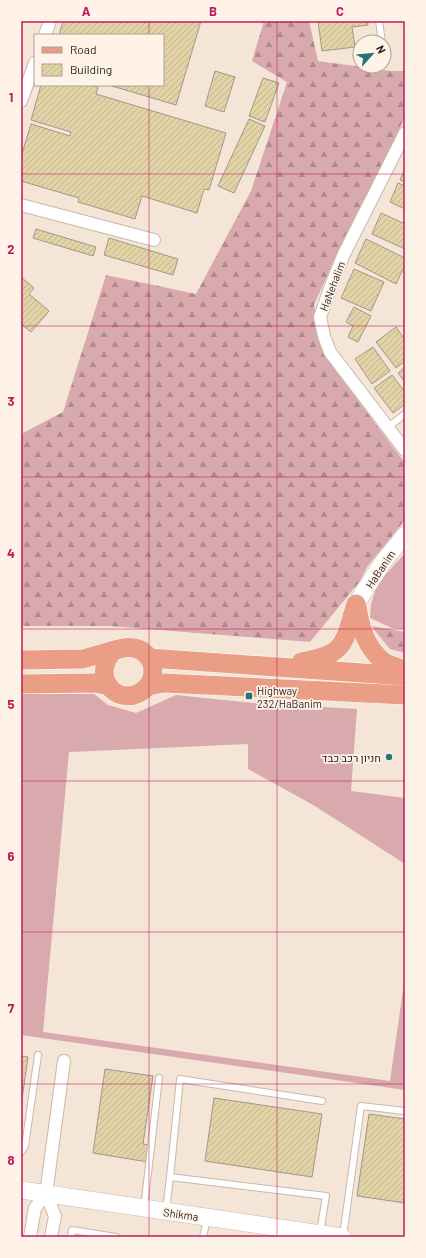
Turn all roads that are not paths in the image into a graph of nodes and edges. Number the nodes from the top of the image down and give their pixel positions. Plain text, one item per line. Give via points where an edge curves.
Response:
1 (50, 21) edge
2 (379, 21) edge
3 (45, 34) edge
4 (381, 34) edge
5 (34, 66) edge
6 (21, 101) edge
7 (405, 133) edge
8 (402, 146) edge
9 (21, 205) edge
10 (154, 240) dead end
11 (405, 414) edge
12 (388, 427) junction
13 (405, 450) edge
14 (405, 535) edge
15 (356, 604) junction
16 (114, 650) junction
17 (149, 658) junction
18 (21, 660) edge
19 (278, 666) junction
20 (405, 670) edge
21 (405, 676) edge
22 (21, 684) edge
23 (109, 686) junction
24 (148, 686) junction
25 (405, 695) edge
26 (38, 1055) dead end
27 (64, 1061) dead end
28 (159, 1078) dead end
29 (322, 1101) dead end
30 (405, 1112) edge
31 (21, 1152) edge
32 (170, 1177) junction
33 (21, 1190) edge
34 (46, 1194) junction
35 (144, 1208) junction
36 (166, 1211) junction
37 (207, 1217) junction
38 (320, 1234) junction
39 (30, 1237) edge
40 (51, 1237) edge
41 (71, 1237) edge
42 (116, 1237) edge
43 (203, 1237) edge
44 (342, 1237) edge

1 - 3 street
2 - 4 lane
5 - 6 street
7 - 8 street, HaNehalim
8 - 12 street, HaNehalim via 344,254 320,317 330,352
9 - 10 street
11 - 12 lane
12 - 13 street, HaNehalim
14 - 15 street, HaBanim via 383,562
15 - 19 main road via 347,635 341,646 332,654 321,659
15 - 20 main road via 369,646 385,662
16 - 17 main road via 136,648
16 - 18 main road via 83,659
16 - 23 main road via 105,665 104,673
17 - 19 main road
17 - 24 main road via 153,673
19 - 21 main road
22 - 23 main road via 96,683
23 - 24 main road via 124,696 140,693
24 - 25 main road via 164,683
26 - 31 lane via 25,1146
27 - 34 street
28 - 35 lane
29 - 32 lane via 180,1080
30 - 44 lane via 361,1106
32 - 36 lane
32 - 38 lane via 326,1196
33 - 34 street, Shikma
34 - 35 street, Shikma
34 - 39 street via 36,1208
34 - 40 street via 55,1216
35 - 36 street, Shikma
36 - 37 street, Shikma
37 - 38 street, Shikma
37 - 43 lane
38 - 44 street, Shikma
41 - 42 lane via 72,1230

